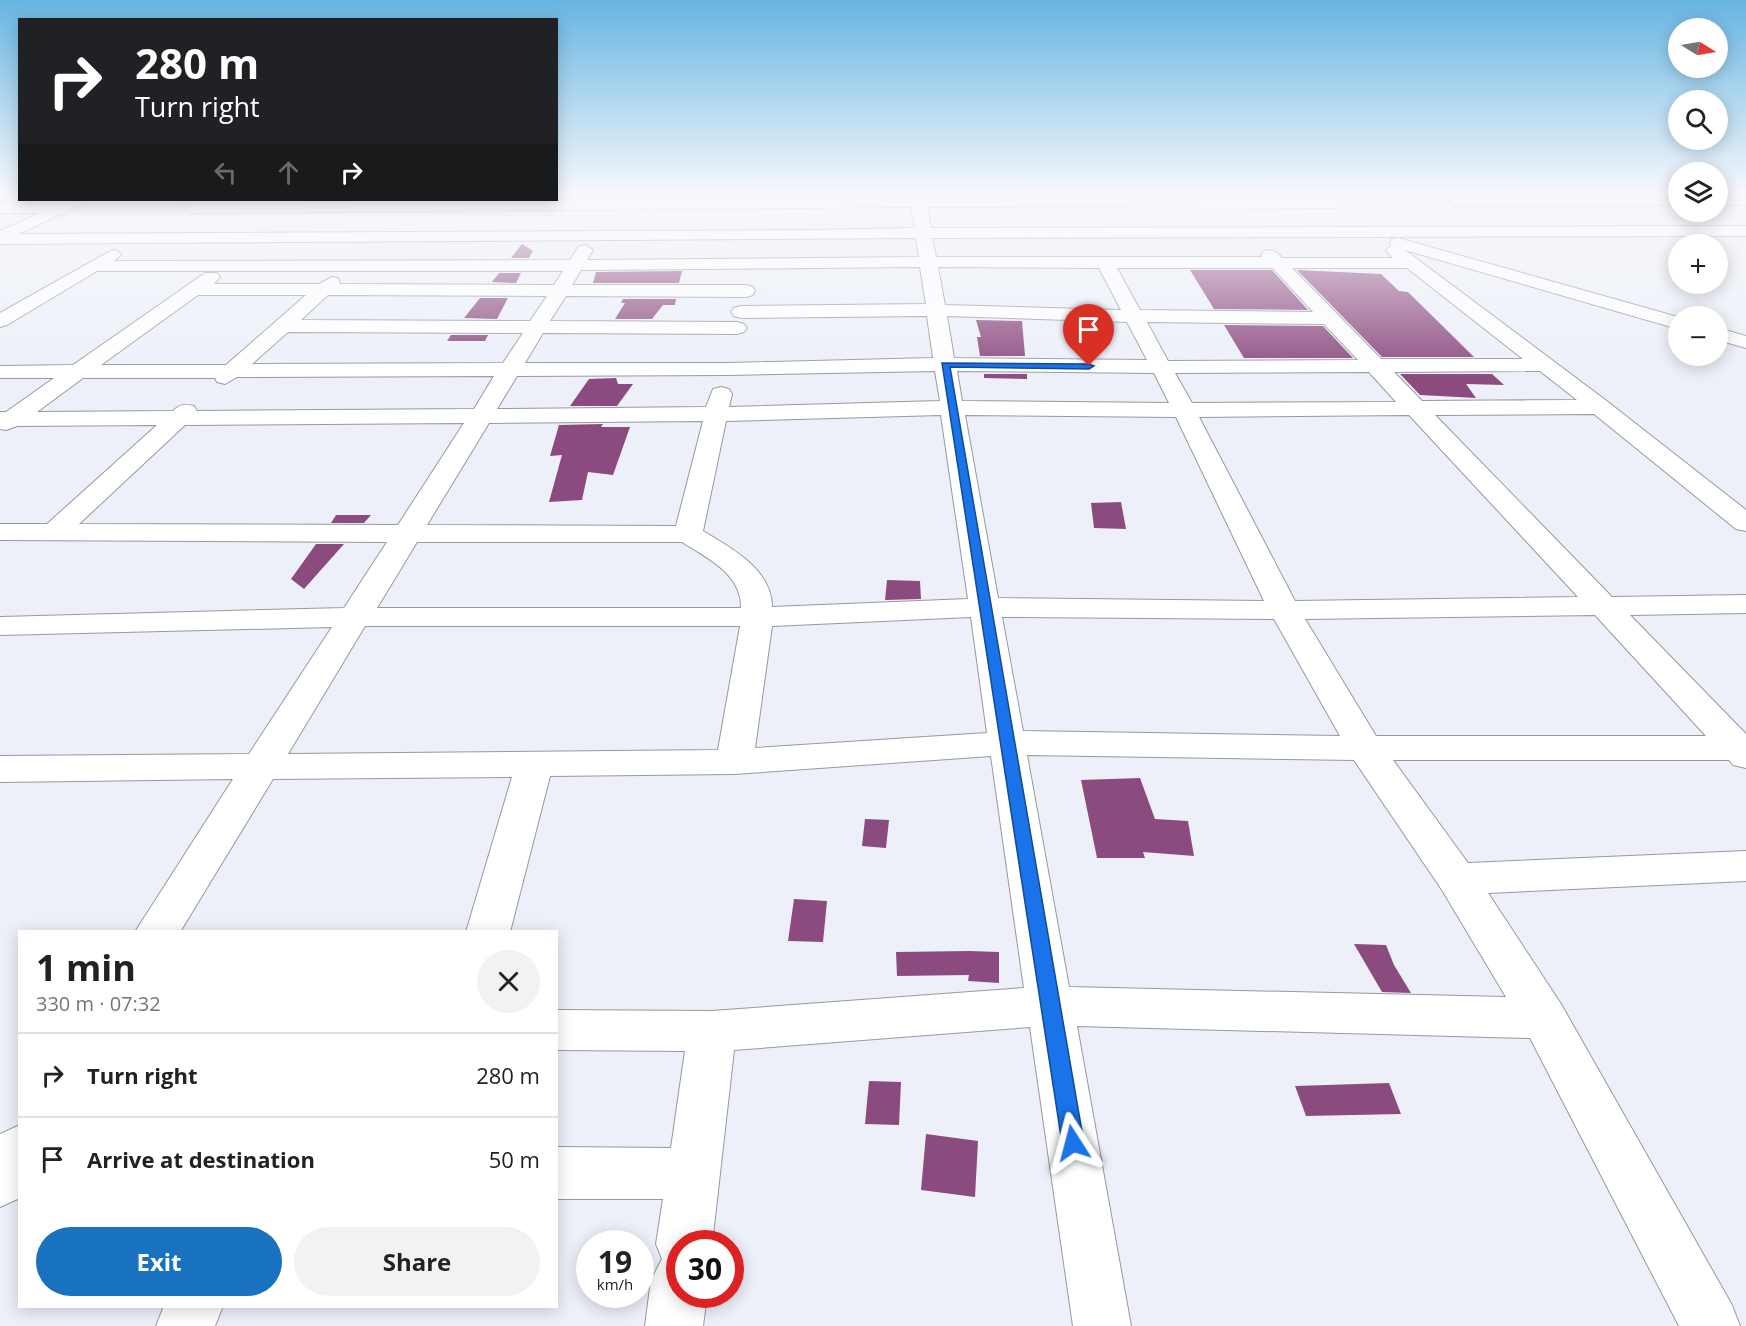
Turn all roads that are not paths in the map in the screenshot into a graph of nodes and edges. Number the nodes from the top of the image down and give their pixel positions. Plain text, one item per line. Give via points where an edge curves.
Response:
1 (110, 256) edge
2 (237, 256) edge
3 (362, 256) edge
4 (581, 256) edge
5 (813, 256) edge
6 (833, 256) edge
7 (927, 256) edge
8 (1035, 256) edge
9 (1058, 256) edge
10 (1270, 256) edge
11 (1402, 256) edge
12 (1458, 256) edge
13 (1277, 263) junction
14 (1410, 263) junction
15 (812, 264) junction
16 (1062, 264) junction
17 (1106, 264) junction
18 (351, 265) junction
19 (575, 265) junction
20 (753, 265) junction
21 (93, 266) junction
22 (224, 266) junction
23 (195, 289) junction
24 (324, 289) junction
25 (559, 291) junction
26 (742, 310) junction
27 (936, 310) junction
28 (1134, 316) junction
29 (1330, 318) junction
30 (1668, 320) edge
31 (0, 321) edge
32 (283, 326) junction
33 (536, 328) junction
34 (1728, 337) edge
35 (1746, 342) edge
36 (945, 364) junction
37 (1545, 365) junction
38 (1376, 366) junction
39 (1161, 367) junction
40 (727, 369) junction
41 (509, 370) junction
42 (231, 371) junction
43 (0, 372) edge
44 (77, 372) junction
45 (1600, 407) junction
46 (953, 408) junction
47 (1416, 409) junction
48 (1184, 410) junction
49 (717, 414) junction
50 (481, 416) junction
51 (178, 418) junction
52 (4, 422) edge
53 (1746, 523) edge
54 (55, 531) junction
55 (0, 532) edge
56 (408, 532) junction
57 (688, 534) junction
58 (1746, 604) edge
59 (1604, 606) junction
60 (986, 607) junction
61 (1284, 609) junction
62 (354, 617) junction
63 (758, 617) junction
64 (0, 626) edge
65 (1008, 743) junction
66 (1365, 748) junction
67 (1743, 750) edge
68 (734, 762) junction
69 (534, 765) junction
70 (259, 768) junction
71 (0, 770) edge
72 (1746, 866) edge
73 (1457, 879) junction
74 (157, 930) edge
75 (489, 930) edge
76 (1051, 1006) junction
77 (1544, 1018) junction
78 (558, 1029) edge
79 (712, 1031) junction
80 (18, 1152) edge
81 (558, 1173) edge
82 (693, 1174) junction
83 (0, 1180) edge
84 (686, 1230) edge
85 (193, 1308) edge
86 (676, 1308) edge
87 (185, 1326) edge
88 (674, 1326) edge
89 (1102, 1326) edge
90 (1711, 1326) edge

1 - 21 street
2 - 22 street
3 - 18 street
4 - 19 street
5 - 15 street
6 - 15 street
7 - 27 street
8 - 16 street
9 - 16 street
10 - 13 street
11 - 14 street
12 - 30 street
13 - 14 street
13 - 17 street
13 - 29 street
14 - 37 street
15 - 20 street
16 - 17 street
17 - 28 street
18 - 19 street
18 - 22 street
18 - 24 street
19 - 20 street
19 - 25 street
20 - 26 street
21 - 22 street
21 - 31 street
22 - 23 street
23 - 24 street
23 - 44 street
24 - 25 street
24 - 32 street
25 - 26 street
25 - 33 street
26 - 27 street
26 - 33 street
26 - 40 street
27 - 28 street
27 - 36 street
28 - 29 street
28 - 39 street
29 - 38 street
32 - 33 street
32 - 42 street
33 - 41 street
34 - 35 street
36 - 39 street
36 - 40 street
36 - 46 street
37 - 38 street
37 - 45 street
38 - 39 street
38 - 47 street
39 - 48 street
40 - 41 street
40 - 49 street
41 - 42 street
41 - 50 street
42 - 44 street
42 - 51 street
43 - 44 street
44 - 52 street
45 - 47 street
45 - 53 street
46 - 48 street
46 - 49 street
46 - 60 street
47 - 48 street
47 - 59 street
48 - 61 street
49 - 50 street
49 - 57 street
50 - 51 street
50 - 56 street
51 - 52 street
51 - 54 street
54 - 55 street
54 - 56 street
56 - 57 street
56 - 62 street
57 - 63 street via 720,553 747,578 755,591
58 - 59 street
59 - 61 street
59 - 67 street
60 - 61 street
60 - 63 street
60 - 65 street
61 - 66 street
62 - 63 street
62 - 64 street
62 - 70 street
63 - 68 street
65 - 66 street
65 - 68 street
65 - 76 street
66 - 67 street
66 - 73 street
68 - 69 street
69 - 70 street
69 - 75 street
70 - 71 street
70 - 74 street
72 - 73 street
73 - 77 street
76 - 77 street
76 - 79 street
76 - 89 street
77 - 90 street
78 - 79 street
79 - 82 street
80 - 83 street
81 - 82 street
82 - 84 street
85 - 87 street
86 - 88 street

